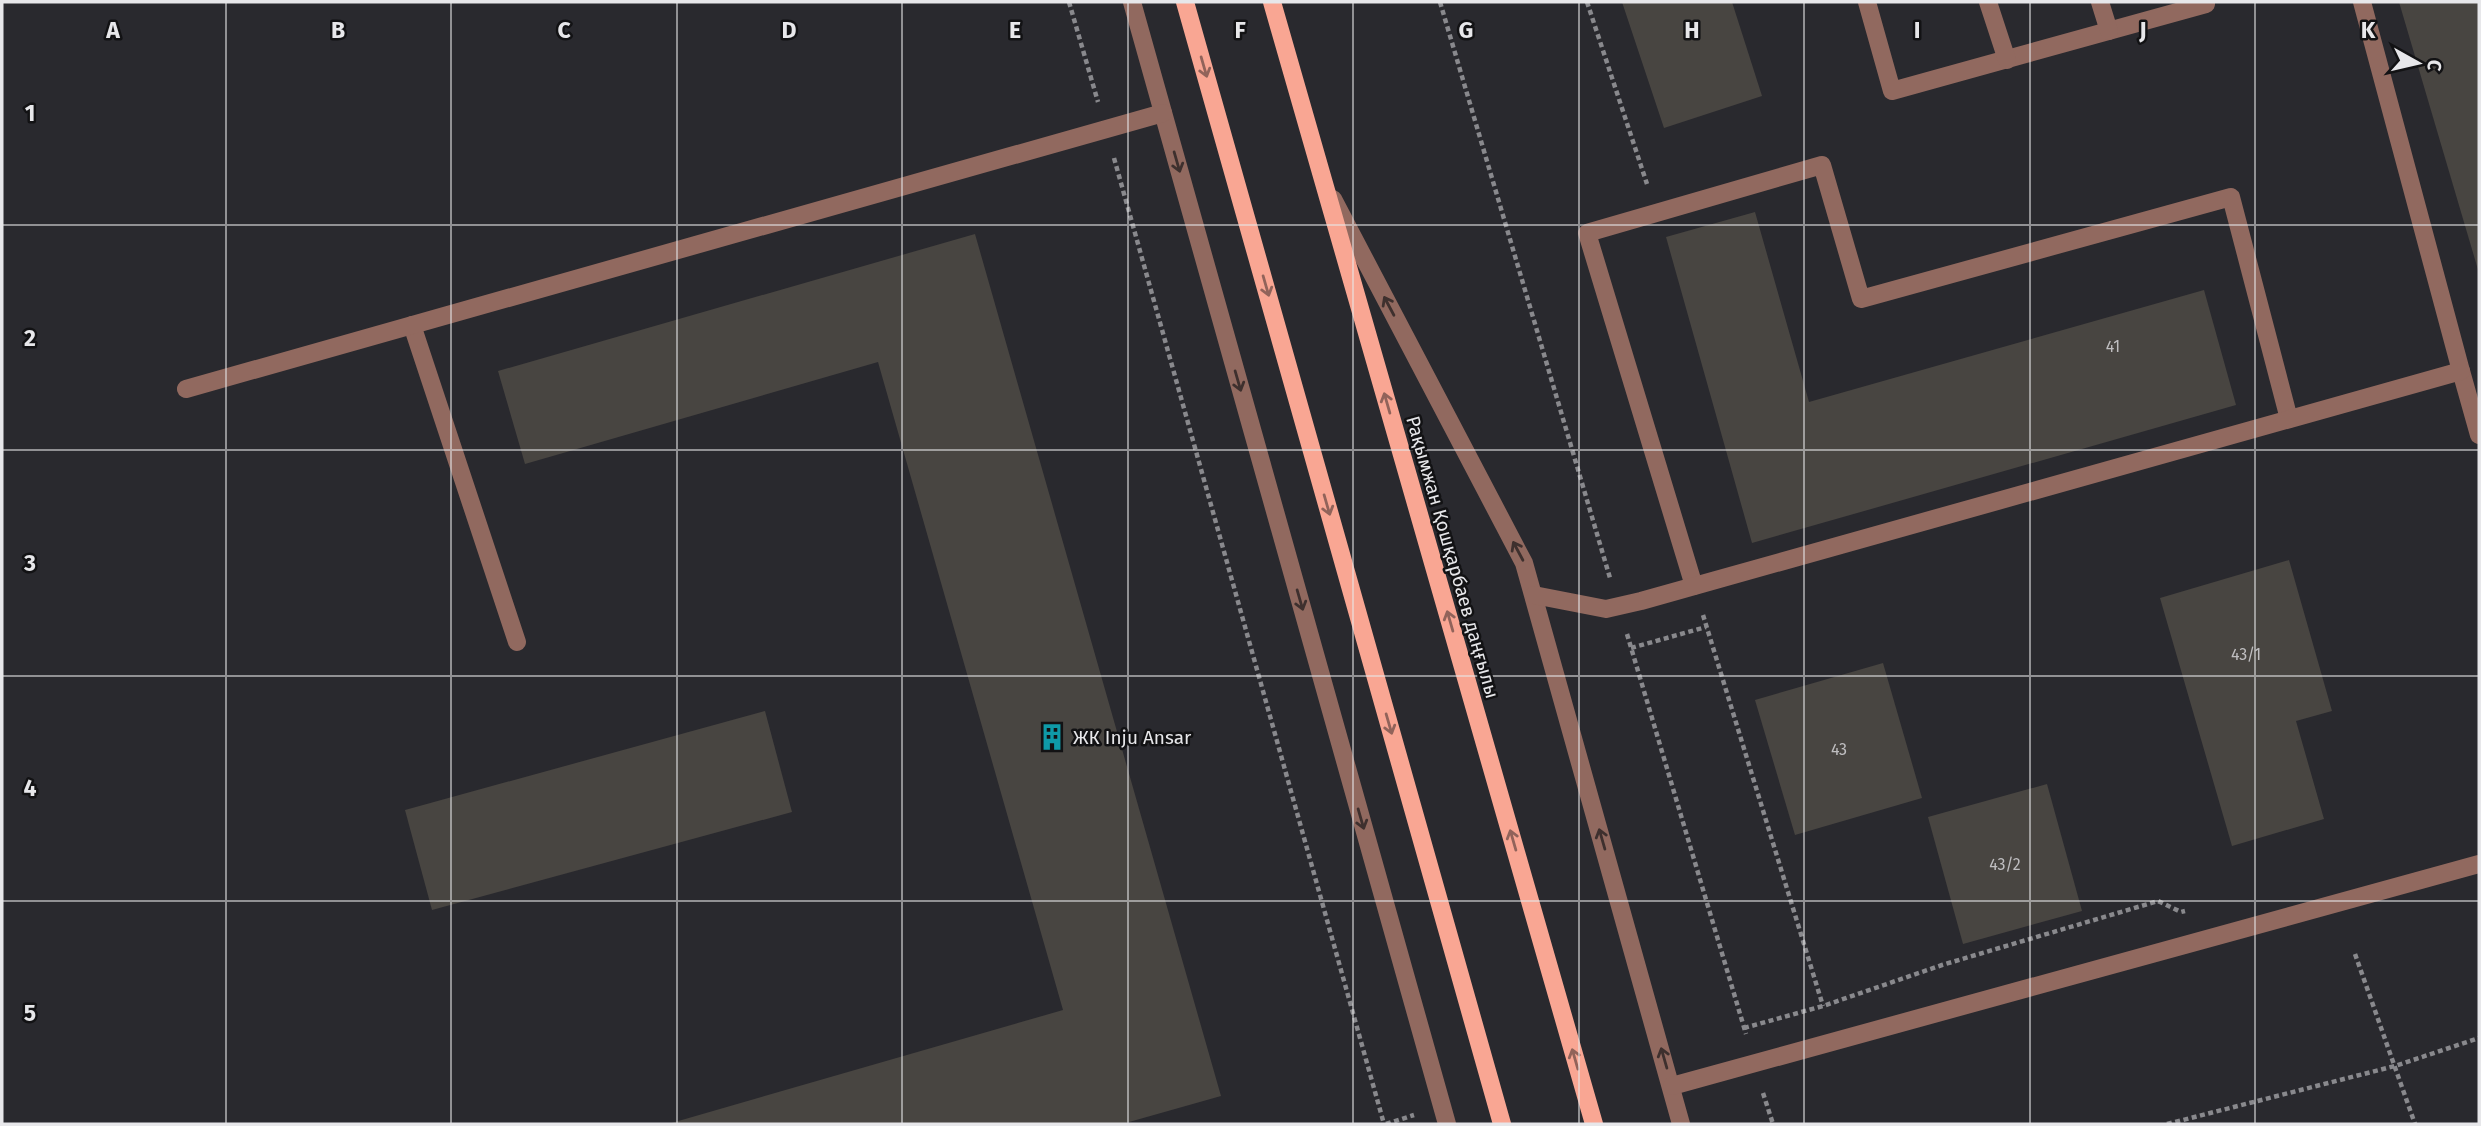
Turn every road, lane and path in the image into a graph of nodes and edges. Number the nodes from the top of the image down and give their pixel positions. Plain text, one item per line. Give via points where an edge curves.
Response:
1 (1069, 2) edge
2 (1132, 2) edge
3 (1185, 2) edge
4 (1272, 2) edge
5 (1282, 2) edge
6 (1440, 2) edge
7 (1587, 2) edge
8 (1867, 2) edge
9 (1988, 2) edge
10 (2100, 2) edge
11 (2362, 2) edge
12 (2209, 3) edge
13 (2109, 31) junction
14 (1285, 46) junction
15 (2007, 60) junction
16 (1163, 113) junction
17 (1107, 130) junction
18 (1323, 180) junction
19 (1656, 213) junction
20 (412, 325) junction
21 (2461, 371) junction
22 (186, 389) dead end
23 (2289, 419) junction
24 (2479, 435) edge
25 (1694, 586) junction
26 (1534, 595) junction
27 (1619, 606) junction
28 (1706, 627) junction
29 (517, 642) dead end
30 (1631, 648) junction
31 (2479, 864) edge
32 (2194, 908) dead end
33 (2355, 954) dead end
34 (1823, 1006) junction
35 (1744, 1028) junction
36 (2479, 1038) edge
37 (1754, 1063) junction
38 (2395, 1066) junction
39 (1672, 1087) junction
40 (1384, 1124) edge
41 (1447, 1124) edge
42 (1502, 1124) edge
43 (1594, 1124) edge
44 (1681, 1124) edge
45 (1773, 1124) edge
46 (2167, 1124) edge
47 (2415, 1124) edge

1 - 17 path
2 - 16 street
3 -> 42 main road
4 - 14 main road, Рақымжан Қошқарбаев даңғылы
5 - 14 main road
6 - 27 path
7 - 19 path
8 - 15 street via 1892,92
9 - 15 street
10 - 13 street
11 - 21 street
12 - 13 street
13 - 15 street
14 - 18 main road, Рақымжан Қошқарбаев даңғылы
16 - 17 street
16 -> 41 street
17 - 20 street
17 - 40 path
26 -> 18 street via 1524,563
43 -> 18 main road, Рақымжан Қошқарбаев даңғылы
19 - 23 street via 1822,165 1861,299 2231,197
19 - 25 street via 1587,233
20 - 22 street
20 - 29 street
21 - 23 street
21 - 24 street
23 - 25 street
25 - 27 street
25 - 28 path
26 - 27 street via 1606,610
39 -> 26 street
27 - 30 path
28 - 30 path
28 - 34 path
30 - 35 path
31 - 37 street
32 - 34 path via 2181,912 2158,901 1942,965
33 - 38 path
34 - 35 path
35 - 37 path
36 - 38 path
37 - 39 street
37 - 45 path
38 - 46 path
38 - 47 path
39 - 44 street

